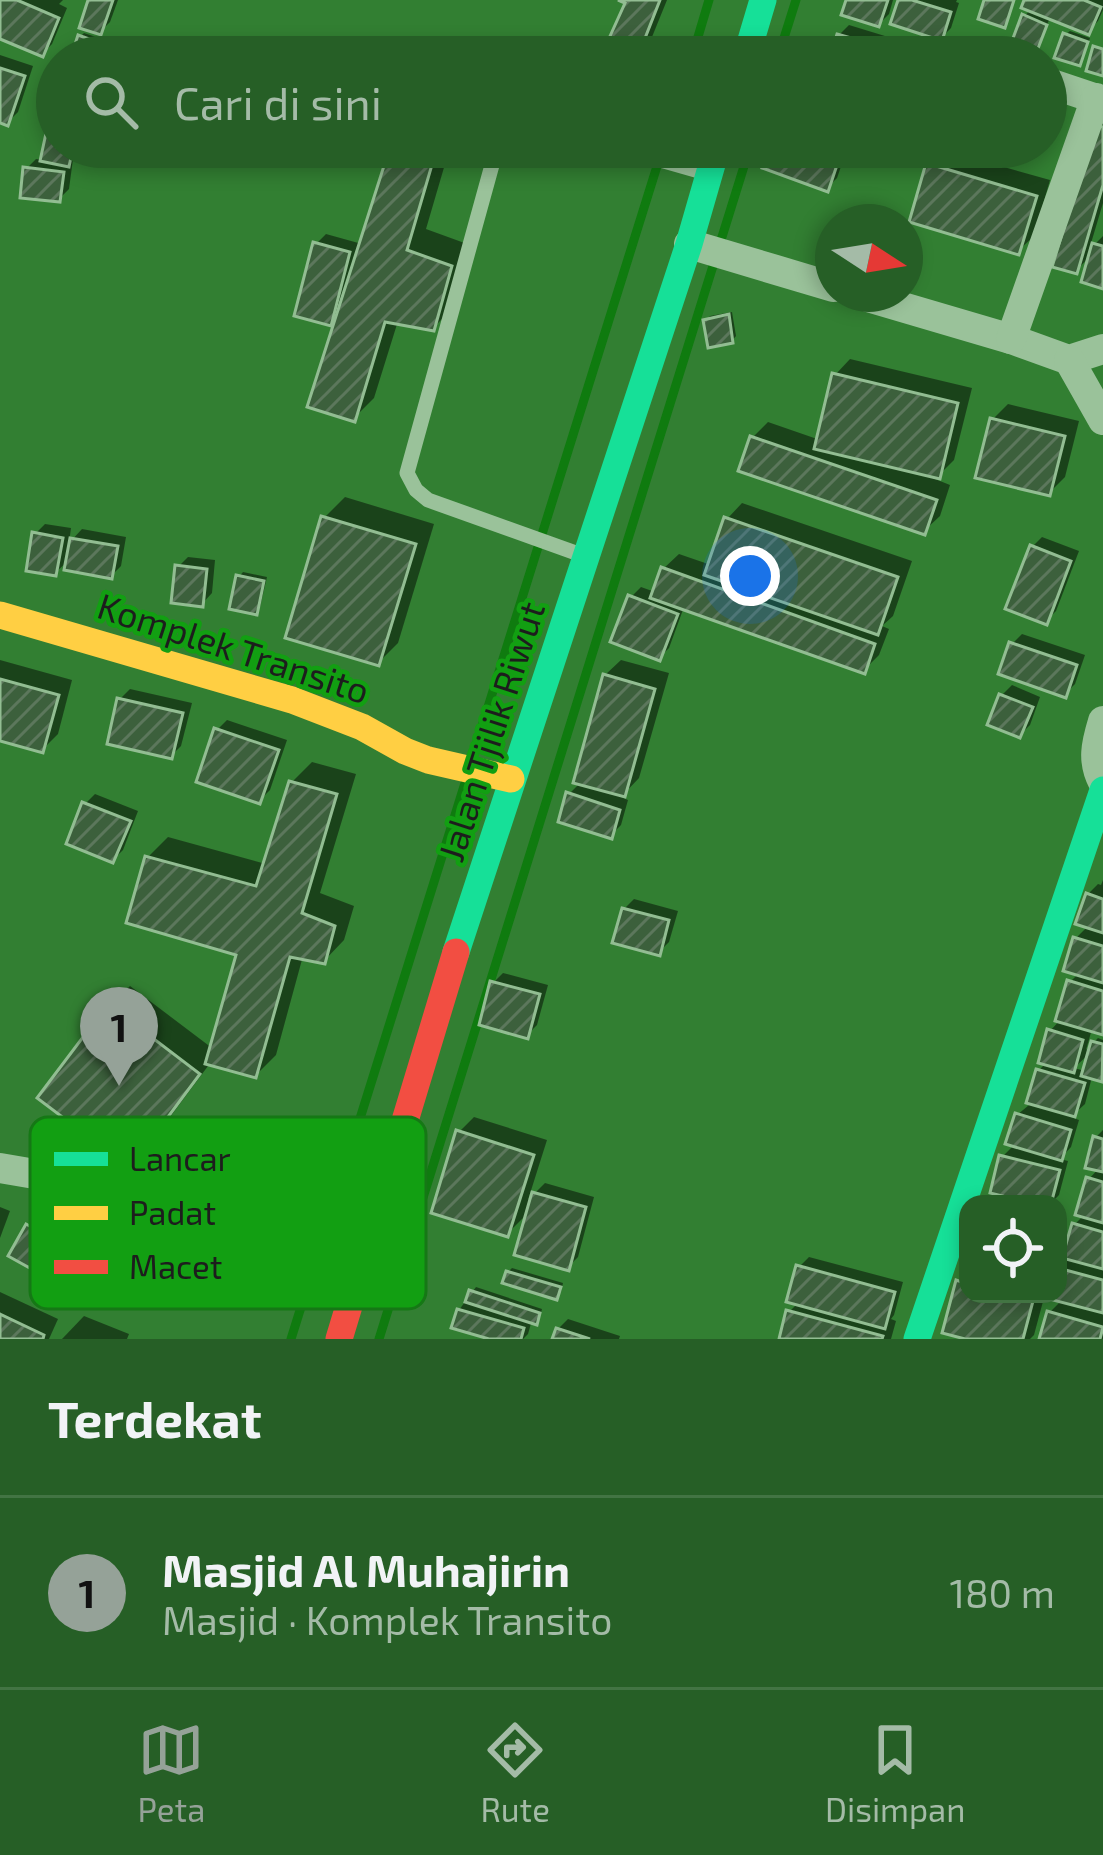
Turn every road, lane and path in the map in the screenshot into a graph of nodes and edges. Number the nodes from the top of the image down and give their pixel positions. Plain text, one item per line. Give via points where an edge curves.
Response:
1 (759, 2) edge
2 (751, 36) edge
3 (1067, 89) edge
4 (1100, 99) edge
5 (490, 168) edge
6 (711, 168) edge
7 (689, 244) junction
8 (815, 281) edge
9 (919, 312) edge
10 (1011, 339) junction
11 (1103, 349) edge
12 (1070, 360) junction
13 (1103, 420) edge
14 (584, 556) junction
15 (0, 615) edge
16 (1103, 721) edge
17 (511, 779) junction
18 (1103, 786) edge
19 (405, 1117) edge
20 (0, 1168) edge
21 (30, 1173) edge
22 (348, 1309) edge
23 (339, 1339) edge
24 (917, 1339) edge

1 - 2 main road
3 - 4 street
4 - 10 street
5 - 14 lane via 407,473 428,500
6 - 7 main road, Jalan Tjilik Riwut
7 - 8 street
7 - 14 main road, Jalan Tjilik Riwut
9 - 10 street
10 - 12 street
11 - 12 street
12 - 13 street
14 - 17 main road, Jalan Tjilik Riwut
15 - 17 main road, Komplek Transito via 292,700 428,760
16 - 18 street via 1096,769
17 - 19 main road, Jalan Tjilik Riwut
18 - 24 main road
20 - 21 street
22 - 23 main road, Jalan Tjilik Riwut

